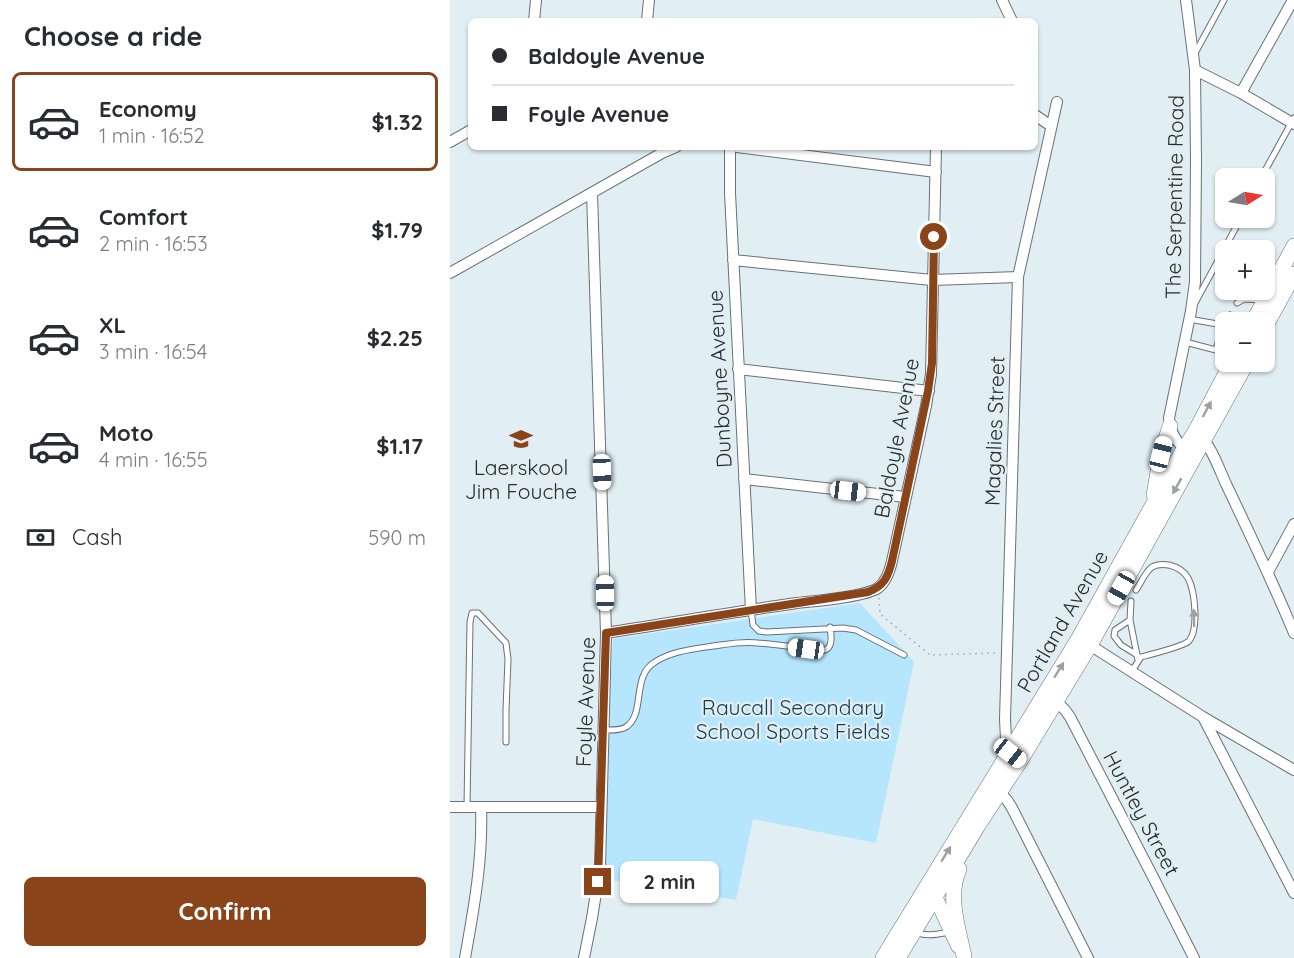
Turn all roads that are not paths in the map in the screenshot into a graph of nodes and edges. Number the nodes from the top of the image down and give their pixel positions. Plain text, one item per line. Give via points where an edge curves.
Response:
1 (536, 0) edge
2 (649, 0) edge
3 (1002, 0) edge
4 (1186, 0) edge
5 (1224, 0) edge
6 (1293, 0) edge
7 (534, 18) edge
8 (647, 18) edge
9 (1011, 18) edge
10 (1194, 56) junction
11 (1195, 70) junction
12 (1241, 93) junction
13 (1057, 102) dead end
14 (1038, 117) edge
15 (1293, 121) edge
16 (1051, 126) junction
17 (468, 132) edge
18 (450, 142) edge
19 (669, 150) edge
20 (730, 150) edge
21 (761, 150) edge
22 (936, 150) edge
23 (1267, 168) edge
24 (936, 172) junction
25 (592, 193) junction
26 (1236, 228) edge
27 (1294, 246) edge
28 (733, 260) junction
29 (450, 273) edge
30 (1294, 274) edge
31 (1018, 277) junction
32 (932, 280) junction
33 (1275, 281) edge
34 (1242, 300) edge
35 (1265, 300) edge
36 (1237, 303) dead end
37 (1258, 312) edge
38 (1273, 312) edge
39 (1190, 315) junction
40 (1215, 323) edge
41 (1185, 342) junction
42 (1215, 350) edge
43 (738, 369) junction
44 (1228, 372) edge
45 (1241, 372) edge
46 (928, 391) junction
47 (1170, 426) junction
48 (1199, 436) junction
49 (1189, 452) junction
50 (744, 479) junction
51 (906, 498) junction
52 (1153, 504) junction
53 (1294, 524) edge
54 (1268, 572) junction
55 (1136, 590) dead end
56 (1131, 601) dead end
57 (751, 610) junction
58 (1130, 620) junction
59 (830, 627) junction
60 (606, 633) junction
61 (1294, 633) edge
62 (1084, 641) junction
63 (904, 655) dead end
64 (1138, 657) junction
65 (1132, 672) junction
66 (1050, 697) junction
67 (1203, 717) junction
68 (603, 730) junction
69 (506, 742) dead end
70 (1015, 757) junction
71 (1294, 770) edge
72 (995, 788) junction
73 (450, 807) edge
74 (467, 807) junction
75 (481, 807) junction
76 (601, 807) junction
77 (977, 827) junction
78 (929, 883) junction
79 (1294, 893) edge
80 (936, 897) junction
81 (909, 928) junction
82 (951, 932) junction
83 (964, 957) edge
84 (465, 958) edge
85 (584, 958) edge
86 (884, 958) edge
87 (898, 958) edge
88 (1088, 958) edge
89 (1194, 958) edge

1 - 7 street
2 - 8 street
3 - 9 street
4 - 10 street, The Serpentine Road
5 - 10 lane
6 - 12 street
10 - 11 street, The Serpentine Road
11 - 12 street
11 - 39 street, The Serpentine Road via 1196,237
12 - 15 street
13 - 16 street, Magalies Street
14 - 16 street
15 - 23 lane
16 - 31 street, Magalies Street
17 - 18 street
19 - 25 street
20 - 28 street, Dunboyne Avenue
21 - 24 street
22 - 24 street, Baldoyle Avenue
24 - 32 street, Baldoyle Avenue
25 - 29 street
25 - 60 street, Foyle Avenue
26 - 39 lane
27 - 33 main road
28 - 32 street
28 - 43 street, Dunboyne Avenue
30 - 38 main road
31 - 32 street
31 - 70 street, Magalies Street via 1005,729
32 - 46 street, Baldoyle Avenue
34 - 36 lane
35 - 37 main road
39 - 40 lane
39 - 41 street, The Serpentine Road
41 - 42 lane
41 - 47 street, The Serpentine Road
43 - 46 street
43 - 50 street, Dunboyne Avenue
48 -> 44 main road, Portland Avenue
45 - 48 main road, Portland Avenue
46 - 51 street, Baldoyle Avenue
47 - 49 street
47 - 52 main road
48 - 49 main road, Portland Avenue
48 - 54 street
49 - 52 main road, Portland Avenue
49 -> 62 main road, Portland Avenue
50 - 51 street
50 - 57 street, Dunboyne Avenue
51 - 57 street, Baldoyle Avenue via 890,568 878,588 844,597
52 - 62 main road, Portland Avenue
53 - 54 street
54 - 61 street
64 -> 55 lane via 1184,645 1194,631 1195,619 1189,580 1177,568 1153,566
56 - 58 lane
57 - 59 lane via 753,625 759,631
57 - 60 street
58 - 64 lane
58 - 64 lane via 1115,630 1114,636
59 - 63 lane via 856,630
59 - 68 lane via 826,650 736,643 686,651 654,662 641,681 632,721 626,727
60 - 68 street, Foyle Avenue
62 - 65 street
62 - 66 main road, Portland Avenue
64 - 65 lane
65 - 67 street
66 - 70 main road, Portland Avenue
66 - 89 street, Huntley Street via 1070,717
67 - 71 street
67 - 79 street
68 - 76 street, Foyle Avenue
69 - 74 lane via 506,643 478,613 472,613
70 - 72 main road, Portland Avenue
72 - 77 main road, Portland Avenue
78 -> 72 main road, Portland Avenue
72 - 88 street via 1012,808
73 - 74 street
74 - 75 street
75 - 76 street
75 - 84 street via 478,883
76 - 85 street, Foyle Avenue via 598,882
77 - 80 main road, Portland Avenue
77 - 83 main road via 954,890
78 - 80 street
78 - 81 main road, Portland Avenue
80 - 81 main road, Portland Avenue
80 - 82 street
81 - 82 lane via 930,935
81 - 86 main road, Portland Avenue
81 - 87 main road, Portland Avenue
82 - 83 street

